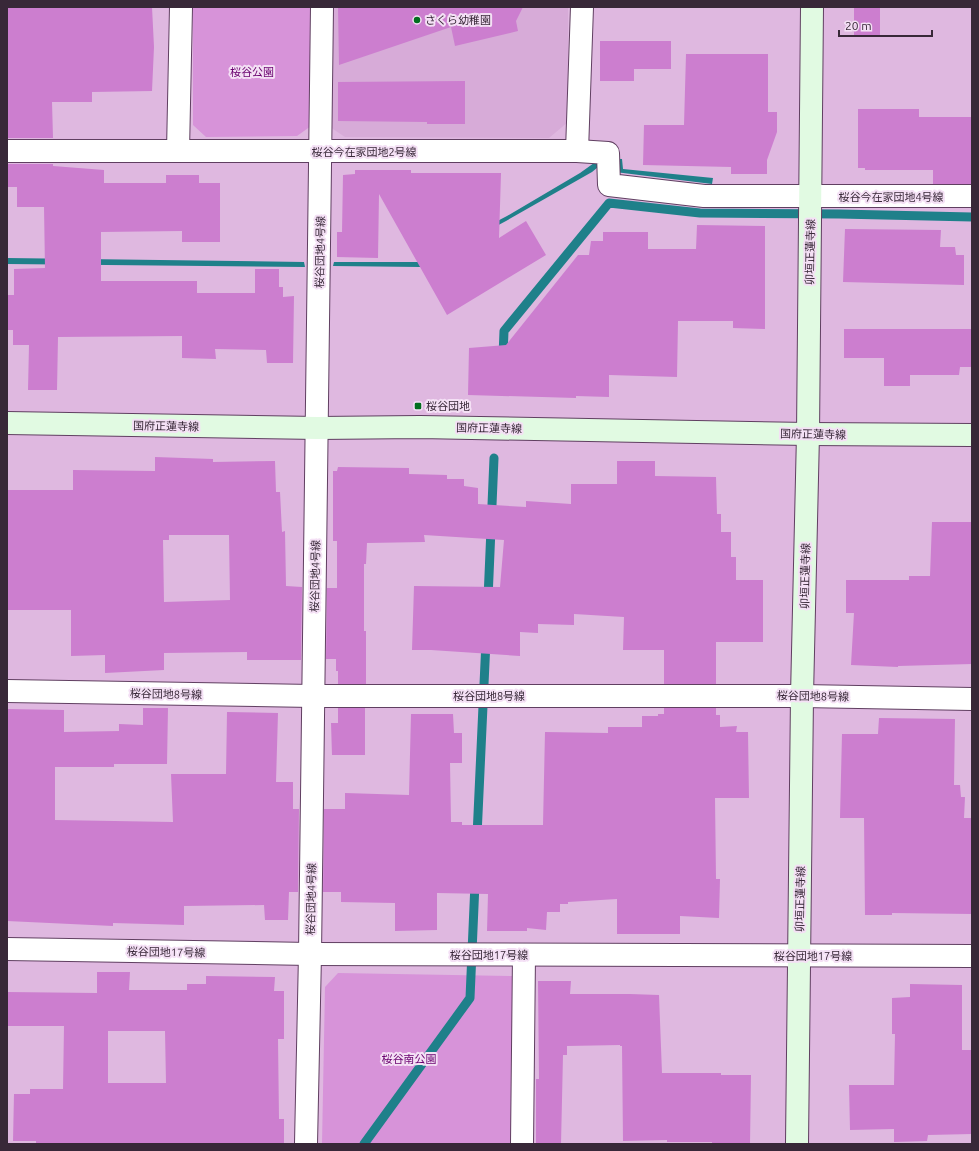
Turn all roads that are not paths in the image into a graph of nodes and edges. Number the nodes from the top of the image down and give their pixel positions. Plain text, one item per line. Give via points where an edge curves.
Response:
1 (181, 7) edge
2 (322, 7) edge
3 (582, 7) edge
4 (812, 7) edge
5 (7, 151) edge
6 (178, 151) junction
7 (577, 151) junction
8 (321, 152) junction
9 (972, 196) edge
10 (811, 197) junction
11 (7, 423) edge
12 (318, 428) junction
13 (808, 434) junction
14 (972, 434) edge
15 (7, 691) edge
16 (313, 696) junction
17 (802, 696) junction
18 (972, 699) edge
19 (7, 949) edge
20 (310, 954) junction
21 (524, 955) junction
22 (799, 956) junction
23 (972, 956) edge
24 (306, 1144) edge
25 (522, 1144) edge
26 (797, 1144) edge

1 - 6 street
2 - 8 street, 桜谷団地4号線
3 - 7 street
4 - 10 main road, 卯垣正蓮寺線
5 - 6 street, 桜谷今在家団地2号線
6 - 8 street, 桜谷今在家団地2号線
7 - 8 street, 桜谷今在家団地2号線
7 - 10 street, 桜谷今在家団地2号線 via 608,153 609,185 704,196
8 - 12 street, 桜谷団地4号線
9 - 10 street, 桜谷今在家団地4号線
10 - 13 main road, 卯垣正蓮寺線
11 - 12 main road, 国府正蓮寺線
12 - 13 main road, 国府正蓮寺線 via 420,427
12 - 16 street, 桜谷団地4号線
13 - 14 main road, 国府正蓮寺線
13 - 17 main road, 卯垣正蓮寺線
15 - 16 street, 桜谷団地8号線
16 - 17 street, 桜谷団地8号線
16 - 20 street, 桜谷団地4号線
17 - 18 street, 桜谷団地8号線
17 - 22 main road, 卯垣正蓮寺線
19 - 20 street, 桜谷団地17号線
20 - 21 street, 桜谷団地17号線
20 - 24 street, 桜谷団地4号線
21 - 22 street, 桜谷団地17号線
21 - 25 street
22 - 23 street, 桜谷団地17号線
22 - 26 main road, 卯垣正蓮寺線

